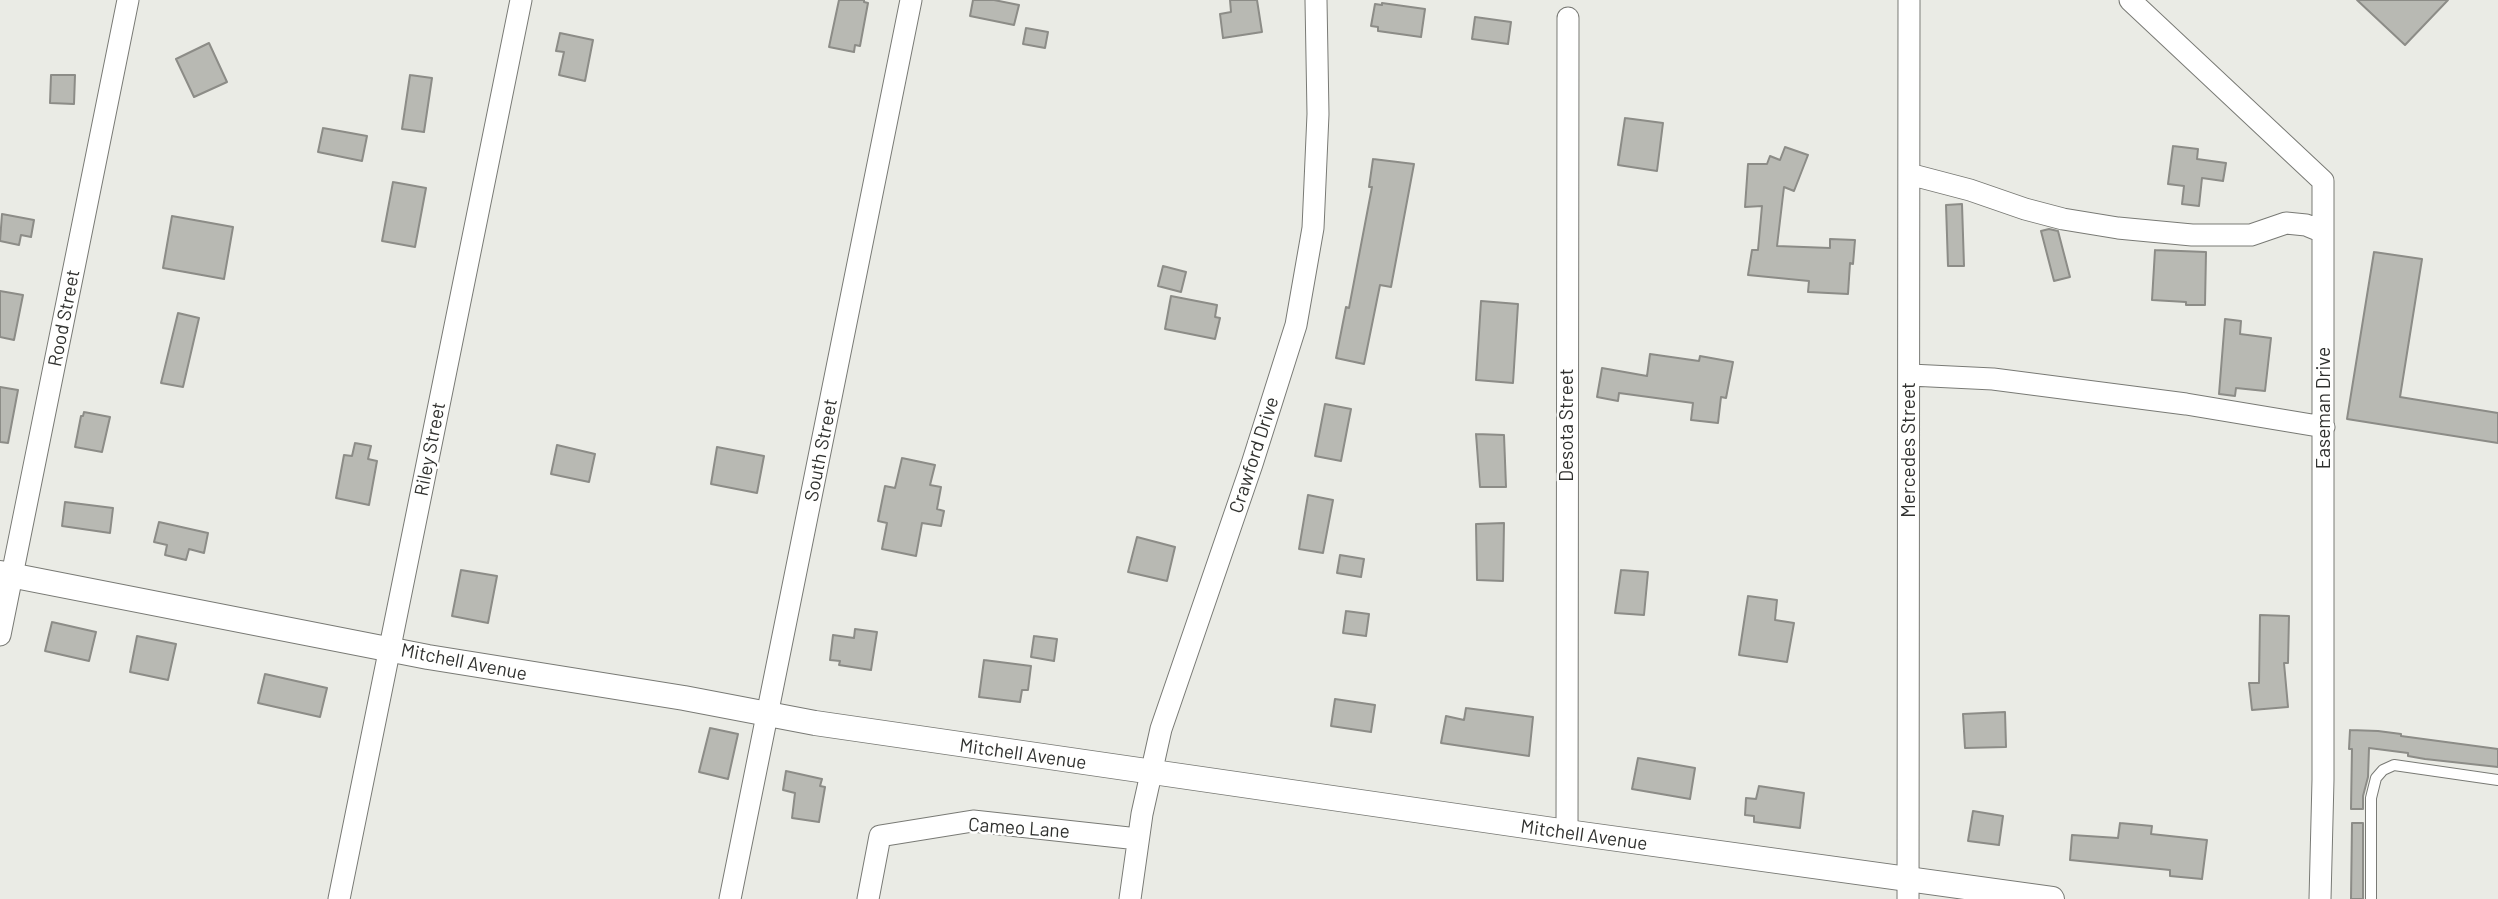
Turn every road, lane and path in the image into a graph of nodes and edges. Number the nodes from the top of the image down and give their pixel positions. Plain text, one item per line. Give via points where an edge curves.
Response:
1 (128, 0) edge
2 (521, 0) edge
3 (911, 0) edge
4 (1316, 0) edge
5 (1909, 0) edge
6 (2130, 0) edge
7 (1568, 18) dead end
8 (1909, 174) junction
9 (2323, 232) junction
10 (1910, 375) junction
11 (2324, 427) junction
12 (6, 575) edge
13 (0, 635) edge
14 (390, 647) junction
15 (767, 715) junction
16 (1150, 772) junction
17 (2498, 780) edge
18 (1567, 832) junction
19 (1138, 839) junction
20 (1908, 889) edge
21 (340, 899) edge
22 (730, 899) edge
23 (868, 899) edge
24 (1130, 899) edge
25 (2052, 899) edge
26 (2320, 899) edge
27 (2371, 899) edge

1 - 12 street, Rood Street
2 - 14 street, Riley Street
3 - 15 street, South Street
4 - 16 street, Crawford Drive via 1313,229 1296,325
5 - 8 street, Mercedes Street
6 - 9 street, Easeman Drive via 2323,181
7 - 18 street, Desota Street
8 - 9 street via 2038,213 2118,229 2251,235 2286,223
8 - 10 street, Mercedes Street
9 - 11 street, Easeman Drive
10 - 11 street via 1993,379
10 - 20 street, Mercedes Street
11 - 26 street, Easeman Drive
12 - 13 street, Rood Street
12 - 14 street, Mitchell Avenue
14 - 15 street, Mitchell Avenue
14 - 21 street, Riley Street
15 - 16 street, Mitchell Avenue
15 - 22 street, South Street
16 - 18 street, Mitchell Avenue
16 - 19 street, Crawford Drive
17 - 27 lane via 2394,765 2383,770 2371,798
18 - 20 street, Mitchell Avenue
19 - 23 street, Cameo Lane via 973,821 880,836
19 - 24 street, Crawford Drive
20 - 25 street, Mitchell Avenue

